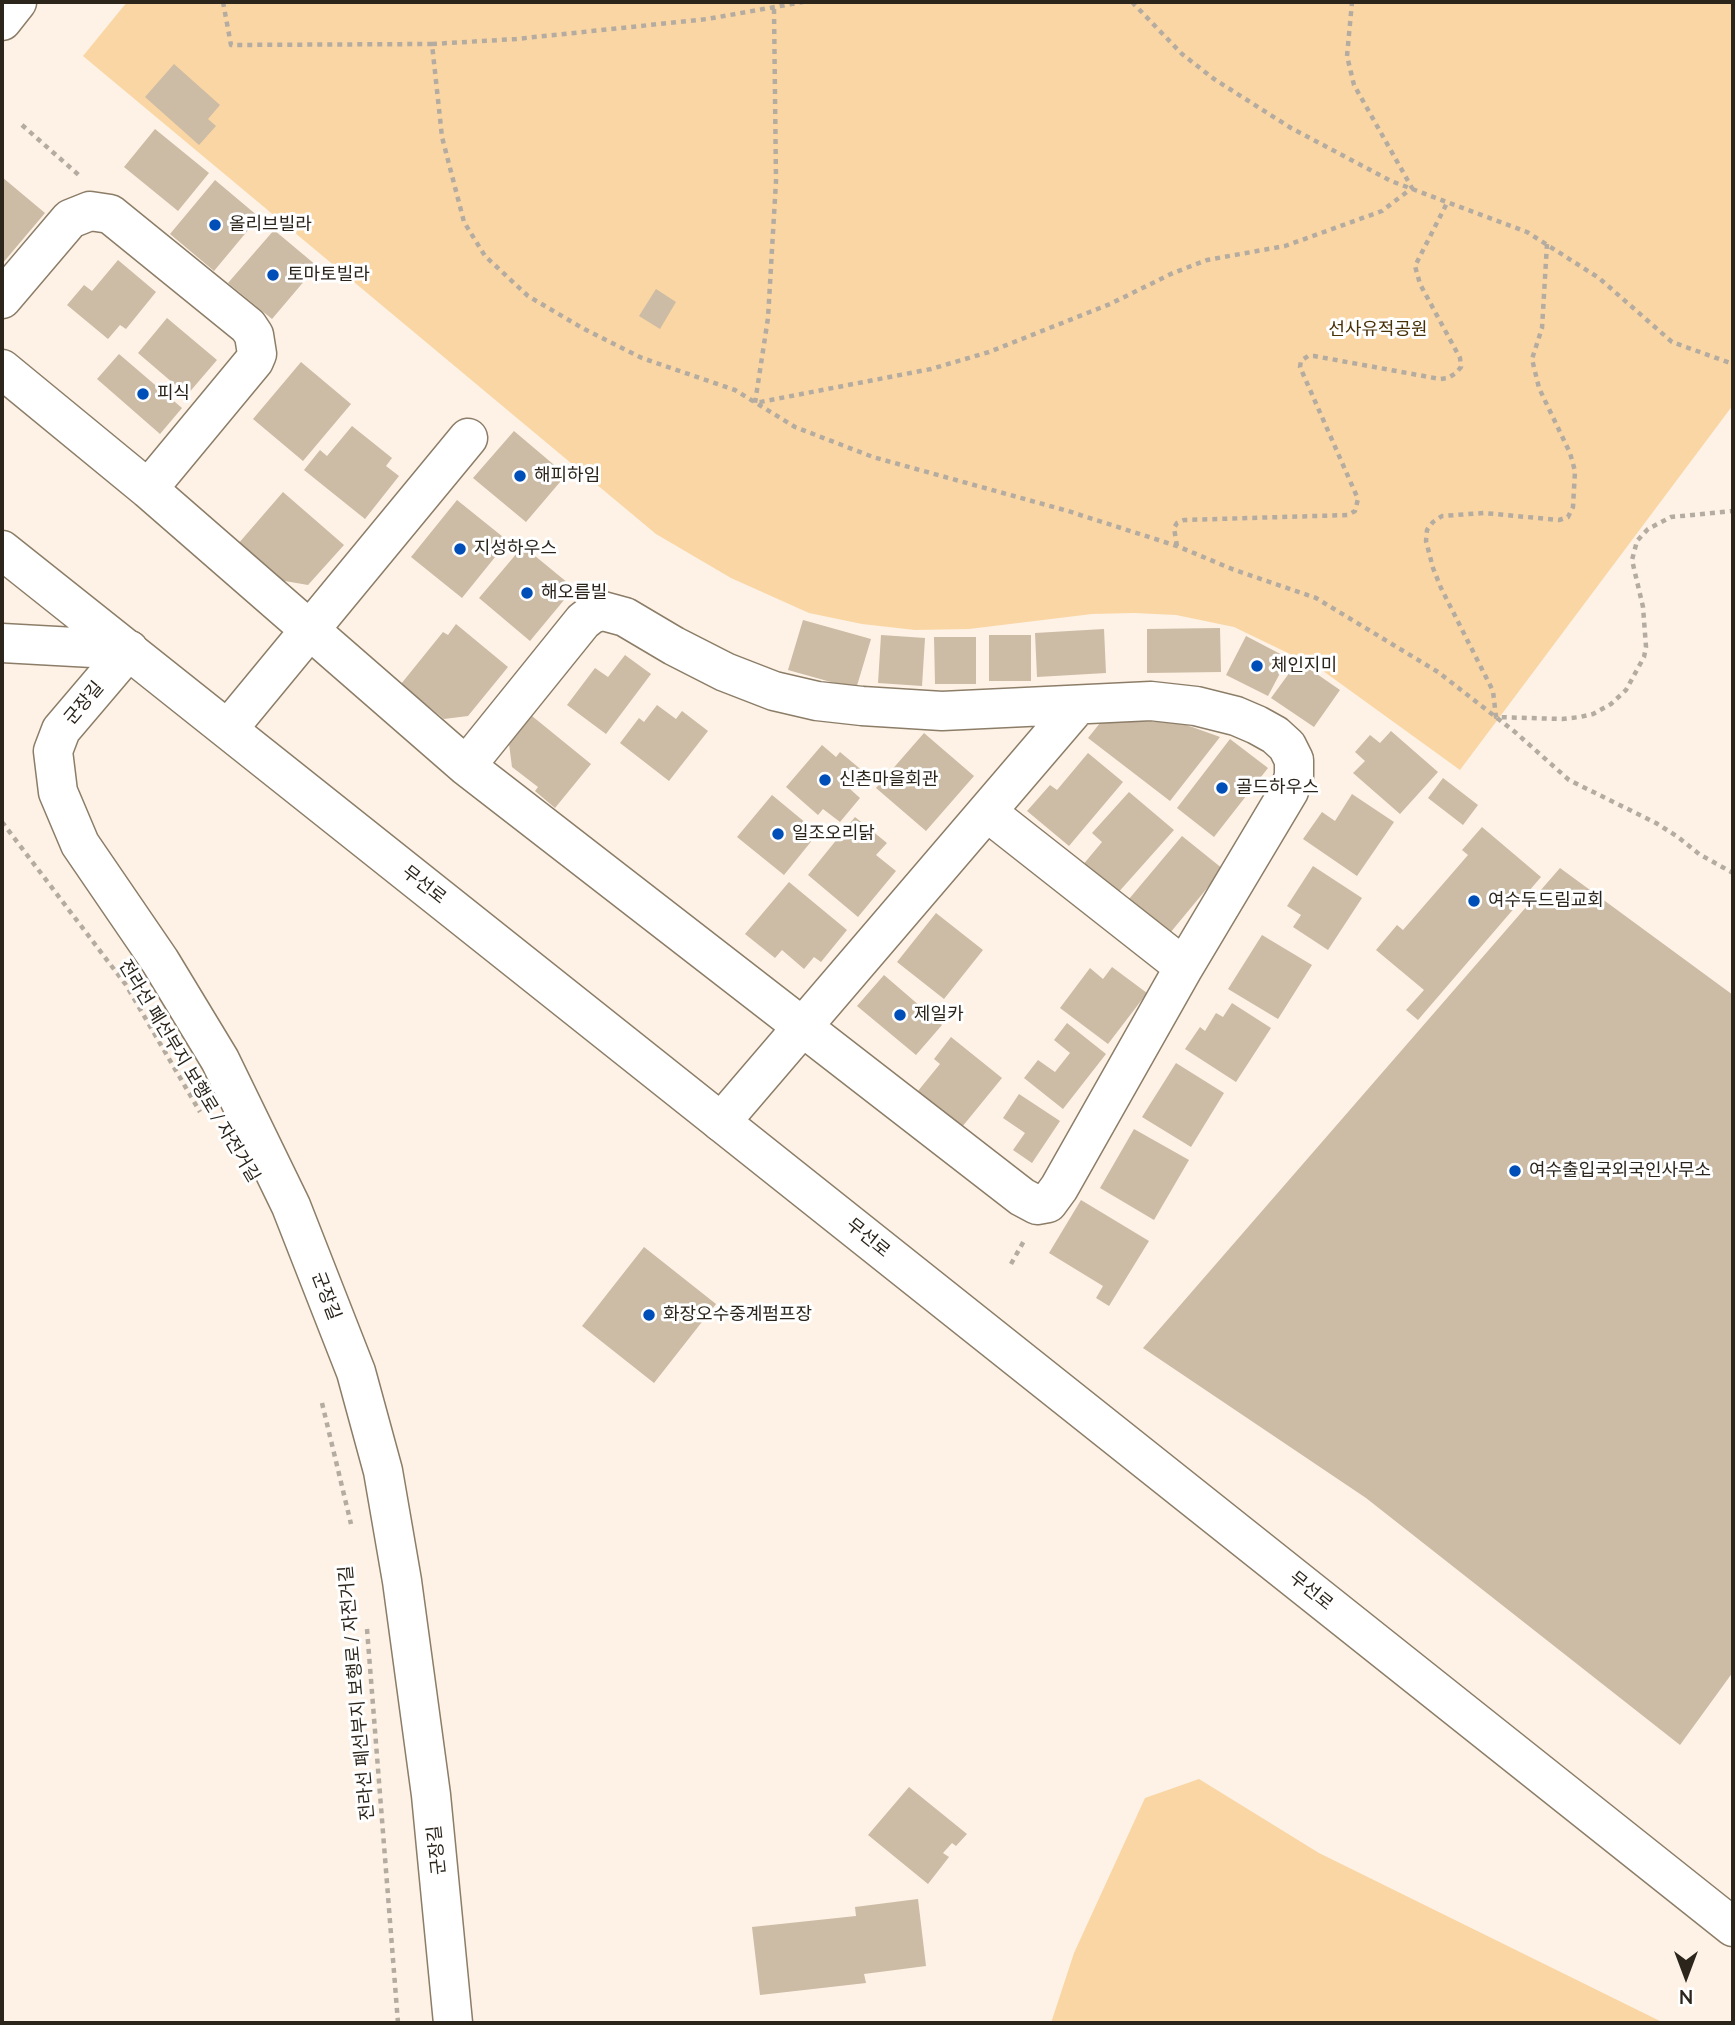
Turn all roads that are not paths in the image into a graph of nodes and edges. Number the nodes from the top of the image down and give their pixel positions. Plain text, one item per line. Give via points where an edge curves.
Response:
1 (17, 2) edge
2 (2, 21) edge
3 (2, 299) edge
4 (2, 369) edge
5 (468, 438) dead end
6 (148, 489) junction
7 (2, 550) edge
8 (310, 630) junction
9 (2, 643) edge
10 (129, 650) junction
11 (1078, 705) junction
12 (228, 729) junction
13 (466, 766) junction
14 (987, 812) junction
15 (1184, 967) junction
16 (803, 1028) junction
17 (721, 1122) junction
18 (1733, 1927) edge
19 (453, 2023) edge

1 - 2 street
3 - 6 street via 70,219 90,211 116,218 248,326 256,344 254,361
4 - 6 street
5 - 8 street
6 - 8 street
7 - 10 street, 무선로
8 - 12 street
8 - 13 street
9 - 10 street
10 - 12 street, 무선로
10 - 19 street, 군장길 via 61,730 53,751 58,792 80,844 220,1060 291,1206 356,1372 383,1471 402,1581 431,1795
11 - 13 street via 942,711 817,701 725,672 625,617 603,611 583,621
11 - 14 street
11 - 15 street via 1151,701 1216,710 1257,724 1287,746 1294,760 1289,791
12 - 17 street, 무선로
13 - 16 street
14 - 15 street
14 - 16 street
15 - 16 street via 1059,1188 1043,1205 1022,1197
16 - 17 street
17 - 18 street, 무선로

